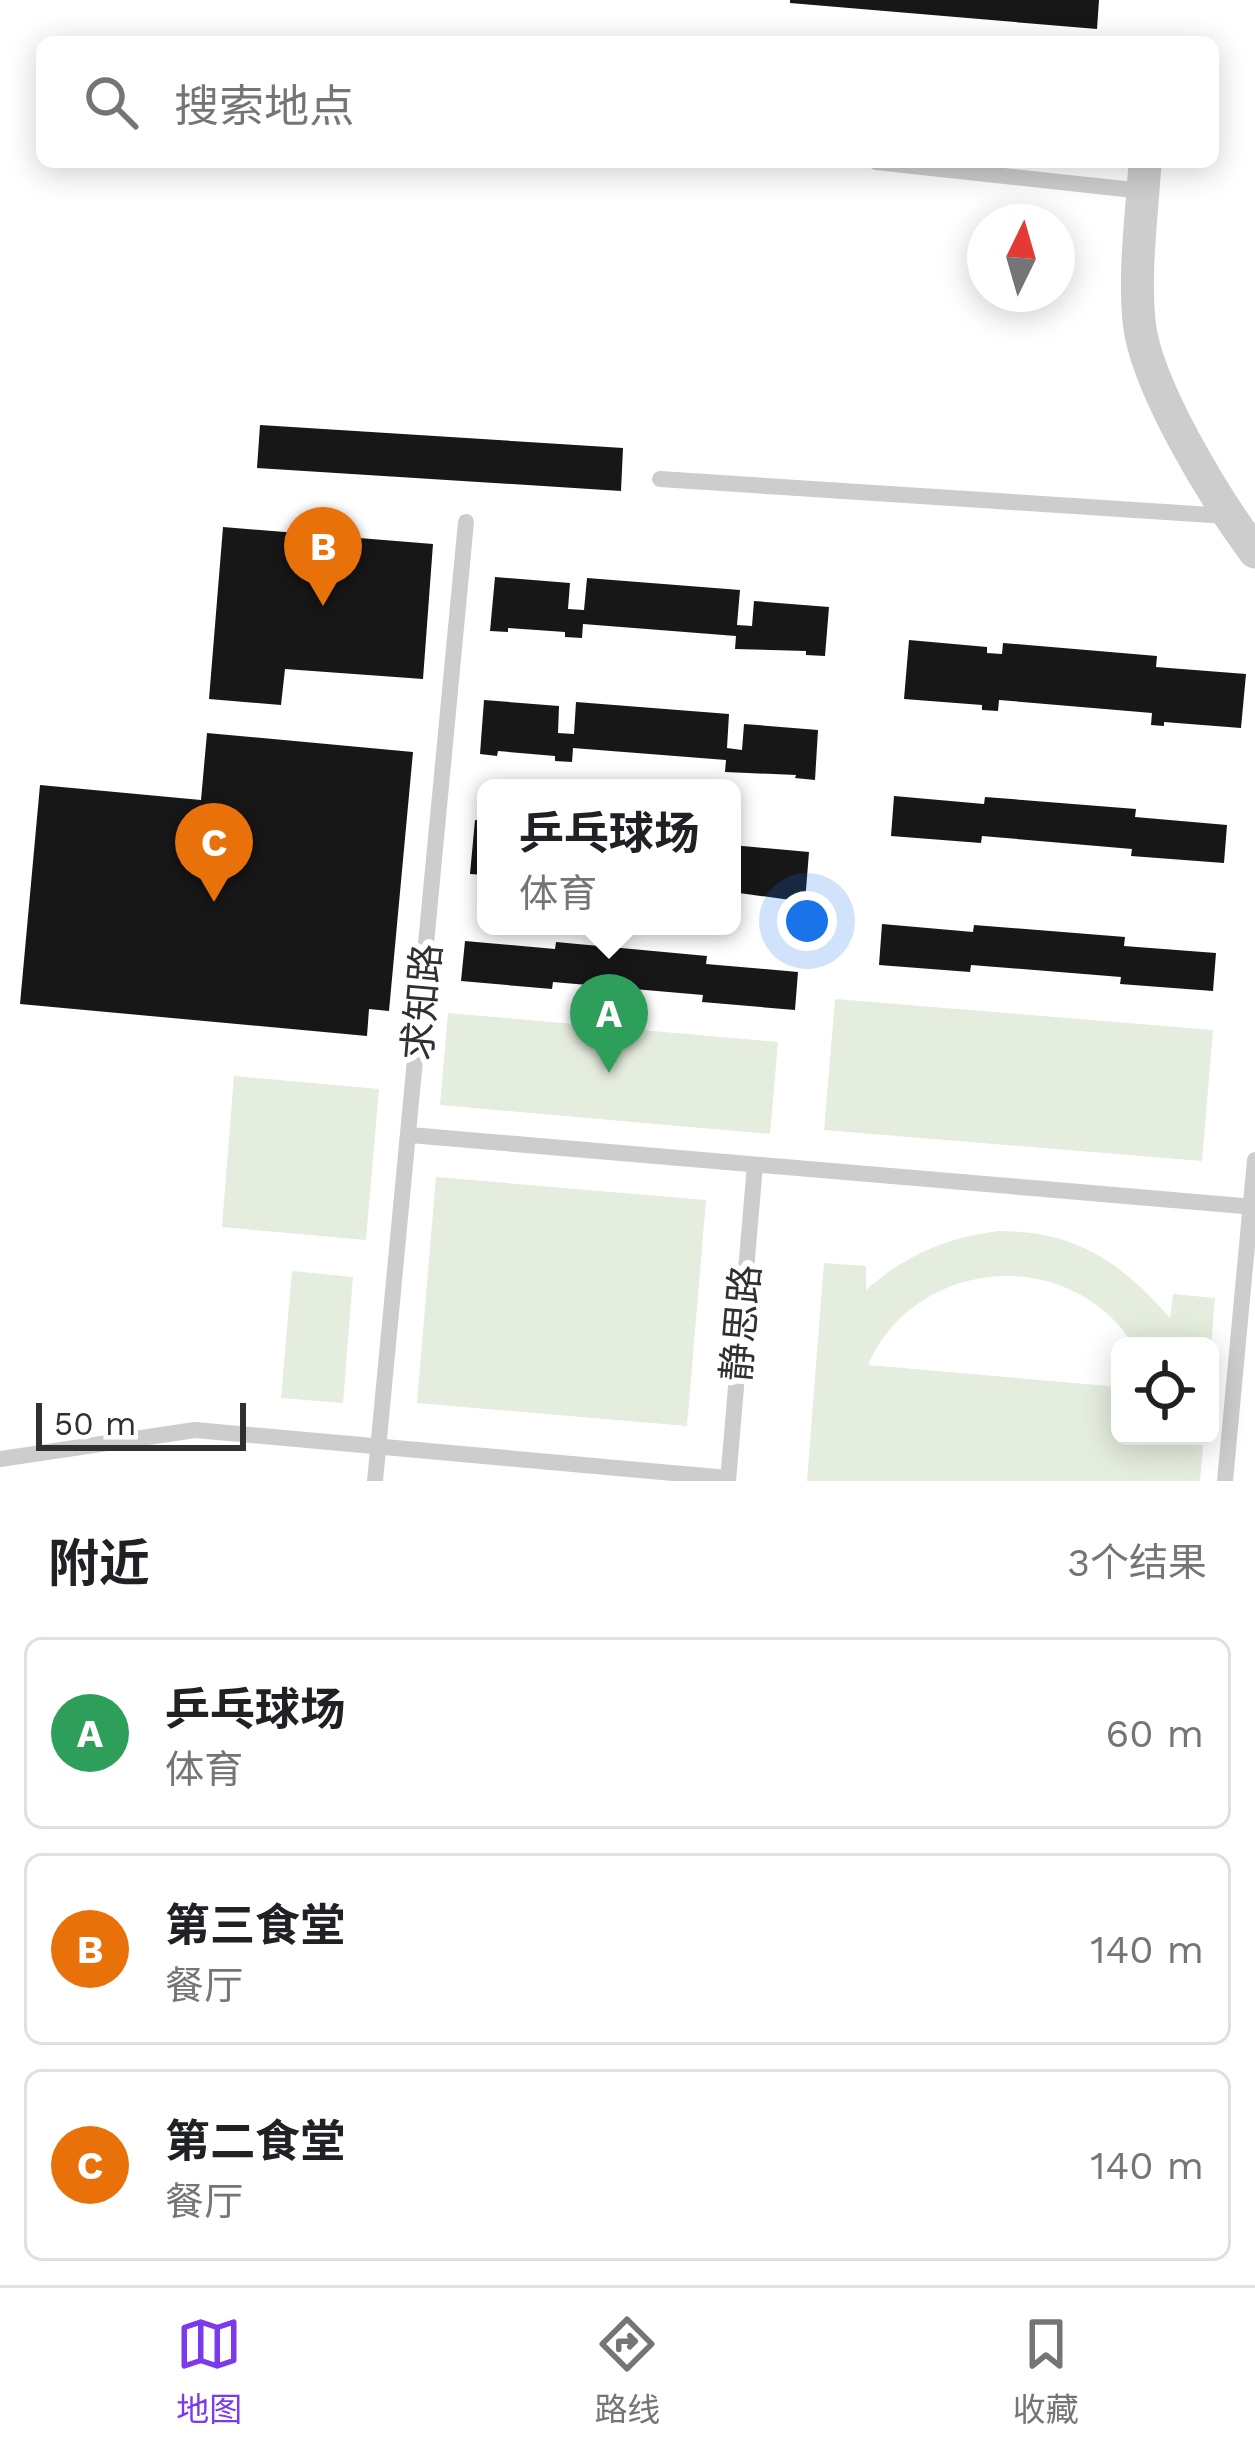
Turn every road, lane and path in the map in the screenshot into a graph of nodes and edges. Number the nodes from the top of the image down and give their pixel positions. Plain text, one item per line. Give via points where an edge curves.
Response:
1 (991, 168) edge
2 (1144, 176) edge
3 (660, 479) dead end
4 (1228, 516) junction
5 (466, 522) dead end
6 (1255, 552) edge
7 (410, 1135) junction
8 (1255, 1160) edge
9 (754, 1165) junction
10 (1253, 1207) edge
11 (378, 1445) junction
12 (0, 1459) edge
13 (728, 1480) edge
14 (375, 1481) edge
15 (1225, 1481) edge

1 - 2 lane
2 - 4 street via 1139,324 1162,397
3 - 4 lane
4 - 6 street
5 - 7 lane, 求知路
7 - 9 lane
7 - 11 lane, 求知路
8 - 10 lane
9 - 10 lane
9 - 13 lane, 静思路
10 - 15 lane
11 - 12 lane via 195,1430
11 - 13 lane
11 - 14 lane, 求知路

